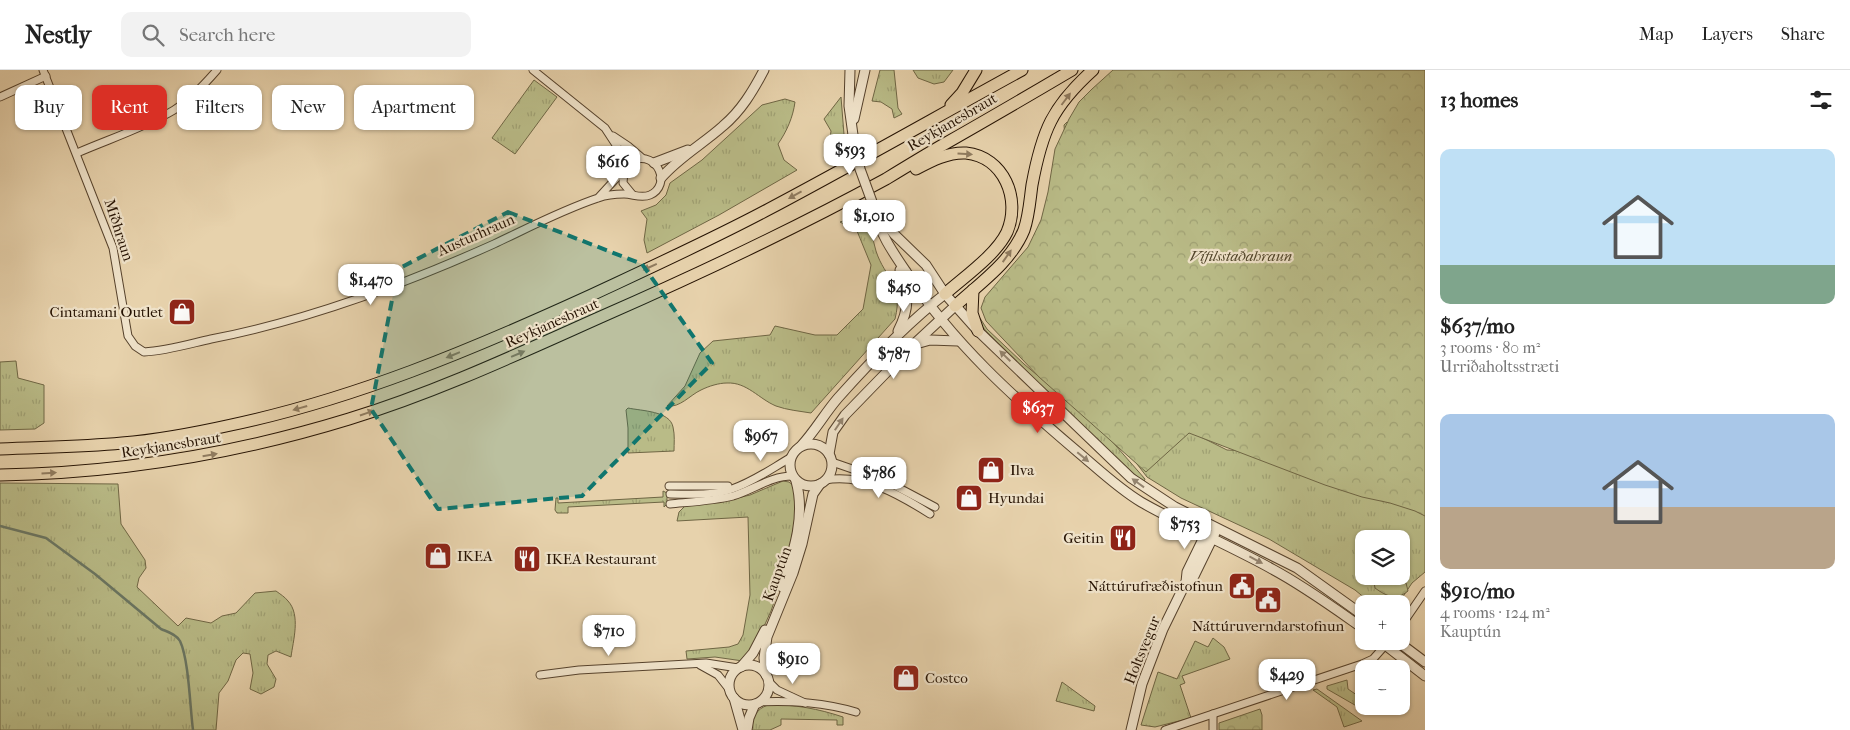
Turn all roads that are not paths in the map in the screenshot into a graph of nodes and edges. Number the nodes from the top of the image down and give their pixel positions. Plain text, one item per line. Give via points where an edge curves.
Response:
1 (217, 70) edge
2 (533, 70) edge
3 (764, 70) edge
4 (848, 70) edge
5 (865, 70) edge
6 (976, 70) edge
7 (1022, 70) edge
8 (1072, 70) edge
9 (1093, 70) edge
10 (45, 73) edge
11 (0, 97) edge
12 (945, 112) junction
13 (853, 131) junction
14 (611, 135) junction
15 (695, 147) junction
16 (77, 153) junction
17 (642, 158) junction
18 (654, 163) junction
19 (625, 168) junction
20 (661, 178) junction
21 (633, 195) junction
22 (598, 198) junction
23 (875, 210) junction
24 (808, 219) junction
25 (893, 253) junction
26 (973, 290) junction
27 (945, 294) junction
28 (929, 306) junction
29 (956, 306) junction
30 (940, 319) junction
31 (978, 331) junction
32 (895, 338) junction
33 (958, 341) junction
34 (913, 345) junction
35 (134, 346) joint
36 (801, 446) junction
37 (0, 449) edge
38 (790, 458) junction
39 (831, 458) junction
40 (0, 475) edge
41 (794, 478) junction
42 (823, 482) junction
43 (741, 485) junction
44 (669, 486) dead end
45 (670, 494) dead end
46 (670, 504) dead end
47 (1214, 526) junction
48 (1209, 537) junction
49 (1425, 591) edge
50 (1355, 610) edge
51 (1410, 613) edge
52 (1355, 623) edge
53 (1379, 650) edge
54 (1393, 650) edge
55 (1409, 650) edge
56 (1425, 662) edge
57 (699, 665) junction
58 (739, 667) junction
59 (540, 675) dead end
60 (1425, 676) edge
61 (768, 679) junction
62 (729, 689) junction
63 (734, 698) junction
64 (757, 703) junction
65 (805, 703) junction
66 (856, 712) dead end
67 (1214, 714) junction
68 (743, 730) edge
69 (747, 730) edge
70 (1133, 730) edge
71 (1166, 730) edge
72 (1213, 730) edge

1 - 16 street via 174,110
2 - 14 street
3 - 15 street, Austurhraun via 737,112
4 - 13 street
5 - 13 street
6 - 12 highway
7 - 12 highway, Reykjanesbraut
8 - 24 highway, Reykjanesbraut via 886,178
26 -> 9 highway via 1001,265 1015,246 1024,229 1044,133 1067,97
10 - 11 street
10 - 16 street, Miðhraun
12 -> 37 highway, Reykjanesbraut via 709,239 473,347 381,382 294,409 177,435 123,443
13 - 23 street, bridge via 860,169
14 - 17 street
14 - 19 street via 624,157
15 - 18 street, Austurhraun
15 - 20 street, Austurhraun
16 - 35 street, Miðhraun via 113,248 128,336
17 - 18 street
17 - 19 street, Austurhraun via 633,160
18 - 20 street
19 - 21 street via 623,183
19 - 22 street, Austurhraun
20 - 21 street, Austurhraun via 654,192 644,196
21 - 22 street, Austurhraun via 614,194
22 - 35 street, Austurhraun via 347,303 209,340 144,352
23 - 25 street
23 - 27 street via 895,236 926,265
24 -> 27 highway via 836,210 944,156 965,153 988,161 1008,183 1012,210 1008,228 994,250
40 -> 24 highway, Reykjanesbraut via 98,470 182,460 263,443 350,419 442,386 533,348 672,286
25 - 28 street
25 - 32 street via 908,305
26 - 29 highway
26 - 31 highway via 972,313
27 - 28 street
27 - 29 street
28 - 30 street
28 - 32 street
29 - 30 street, Kauptún
29 - 31 street
30 - 33 street
30 - 34 street, Kauptún
47 -> 31 street via 1175,507 1131,478
32 - 36 street via 838,398
33 - 34 street via 930,340
33 -> 48 street via 1030,412 1132,495
39 -> 34 street, Kauptún via 833,432 838,424
36 - 38 street
36 - 39 street via 814,443 825,449
38 - 41 street, Kauptún
38 - 43 street
39 - 42 street, Kauptún via 830,475
39 - 42 street via 884,480 932,511 870,484 845,479
41 - 42 street via 808,486
41 - 46 street via 779,477 731,496
41 - 58 street, Kauptún via 800,516 787,571 762,636 753,653
42 - 61 street, Kauptún via 813,494 793,574 767,637 764,658
43 - 44 street
43 - 45 street via 725,491
47 - 48 street, Holtsvegur
47 - 50 street via 1297,568
48 -> 52 street via 1308,589
48 - 70 street, Holtsvegur via 1187,572 1186,582 1163,629 1142,684
49 - 51 street
53 - 67 street via 1362,664
54 - 60 street
55 - 56 street
57 - 58 street
57 - 59 street via 579,670
57 - 62 street via 718,675
58 - 61 street via 758,667
58 - 62 street, Kauptún via 732,675
61 - 64 street, Kauptún via 767,694
61 - 65 street via 777,690
62 - 63 street
63 - 64 street via 747,705
63 - 68 street
64 - 65 street
64 - 69 street, Kauptún
65 - 66 street
67 - 71 street
67 - 72 street

